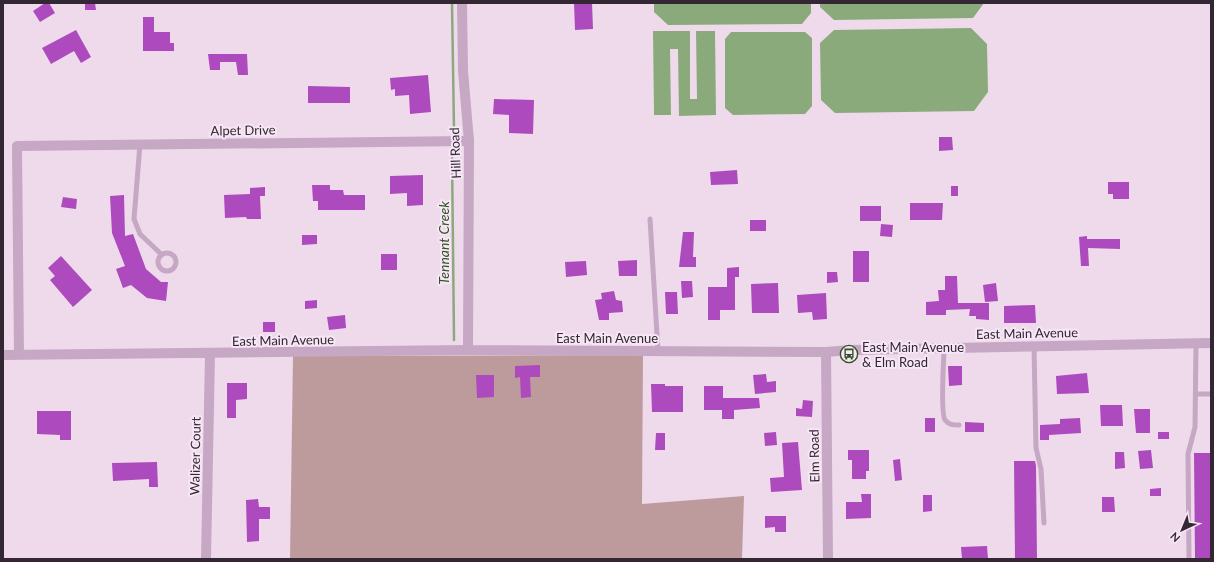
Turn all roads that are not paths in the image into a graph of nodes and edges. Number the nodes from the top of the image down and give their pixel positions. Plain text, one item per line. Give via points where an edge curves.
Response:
1 (462, 3) edge
2 (469, 141) junction
3 (140, 144) junction
4 (650, 219) dead end
5 (161, 254) dead end
6 (1211, 343) edge
7 (1196, 344) junction
8 (1034, 346) junction
9 (944, 348) junction
10 (468, 350) junction
11 (658, 351) junction
12 (826, 352) junction
13 (19, 354) junction
14 (210, 354) junction
15 (3, 355) edge
16 (1196, 394) junction
17 (1211, 394) edge
18 (959, 426) dead end
19 (1044, 523) dead end
20 (206, 559) edge
21 (828, 559) edge
22 (1189, 559) edge

1 - 2 street, Hill Road via 463,71
2 - 3 street, Alpet Drive
2 - 10 street, Hill Road
3 - 5 lane via 134,219 140,234
3 - 13 street, Alpet Drive via 17,146
4 - 11 lane
6 - 7 street, East Main Avenue
7 - 8 street, East Main Avenue
7 - 16 lane
8 - 9 street, East Main Avenue
8 - 19 lane via 1036,448 1042,468
9 - 12 street, East Main Avenue
9 - 18 lane via 944,418 950,424
10 - 11 street, East Main Avenue
10 - 14 street, East Main Avenue
11 - 12 street, East Main Avenue
12 - 21 street, Elm Road
13 - 14 street, East Main Avenue
13 - 15 street, East Main Avenue
14 - 20 street, Walizer Court
16 - 17 lane
16 - 22 lane via 1195,427 1188,454

